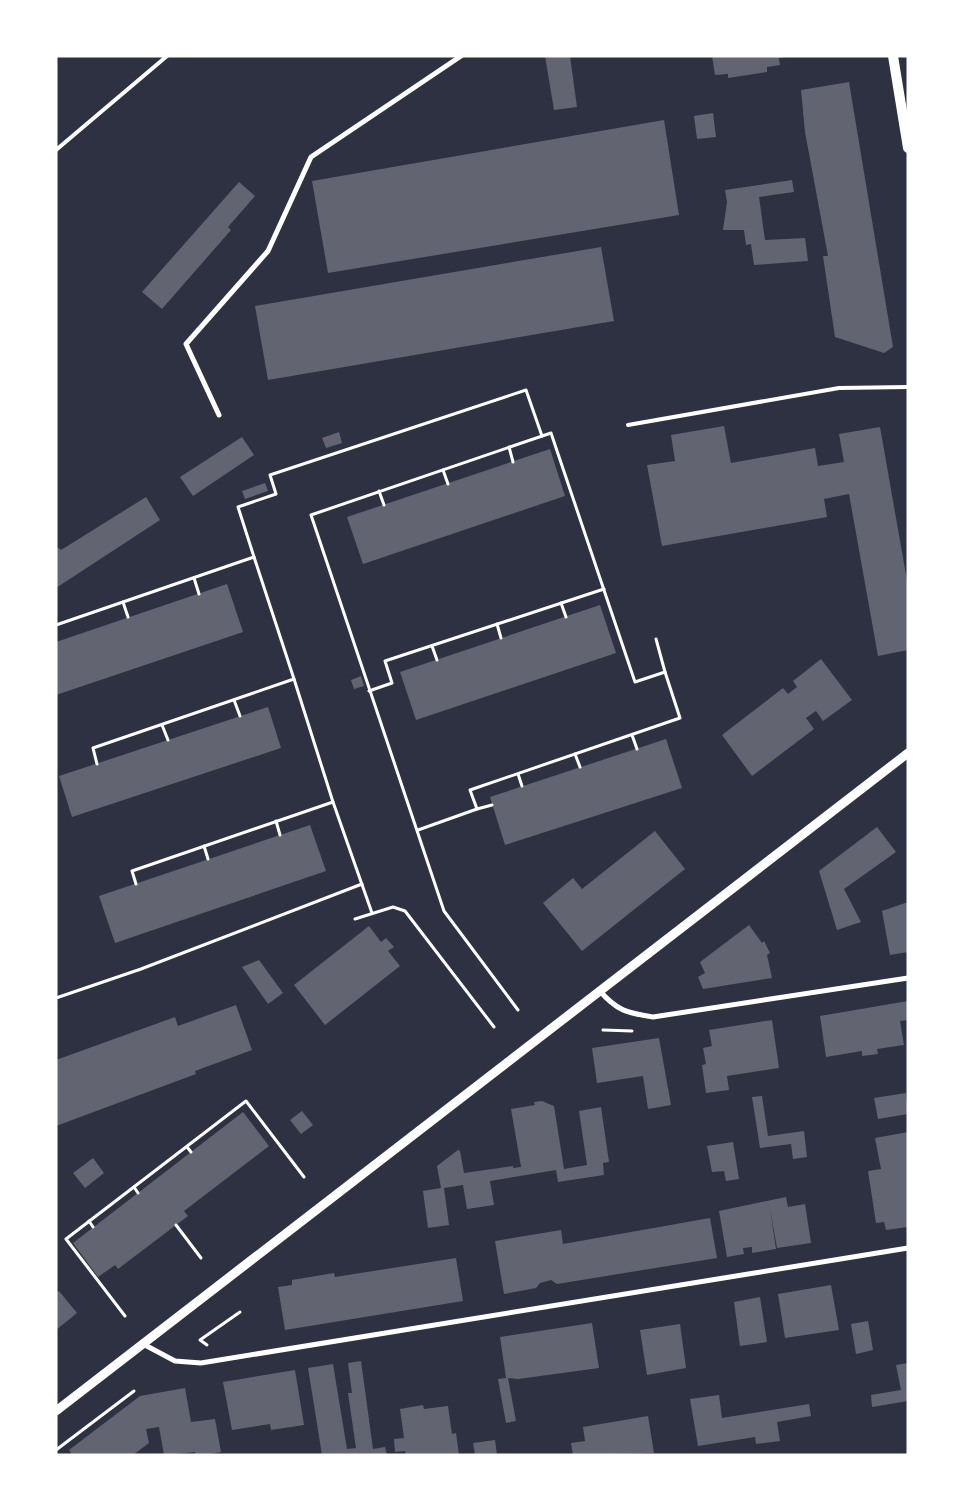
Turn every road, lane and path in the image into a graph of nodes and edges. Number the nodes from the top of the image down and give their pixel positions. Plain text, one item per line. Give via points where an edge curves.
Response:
1 (168, 56) edge
2 (461, 56) edge
3 (893, 56) edge
4 (908, 148) edge
5 (56, 150) edge
6 (908, 387) edge
7 (219, 414) dead end
8 (628, 425) dead end
9 (542, 436) junction
10 (509, 447) junction
11 (513, 462) dead end
12 (443, 470) junction
13 (448, 484) dead end
14 (380, 491) junction
15 (384, 505) dead end
16 (254, 558) junction
17 (194, 578) junction
18 (604, 589) junction
19 (199, 594) dead end
20 (124, 602) junction
21 (561, 603) junction
22 (128, 617) dead end
23 (566, 617) dead end
24 (496, 624) junction
25 (56, 625) edge
26 (501, 638) dead end
27 (656, 639) dead end
28 (432, 646) junction
29 (437, 660) dead end
30 (665, 672) junction
31 (294, 679) junction
32 (369, 691) junction
33 (234, 700) junction
34 (240, 716) dead end
35 (162, 725) junction
36 (632, 735) junction
37 (168, 740) dead end
38 (636, 749) dead end
39 (908, 753) edge
40 (576, 754) junction
41 (97, 764) dead end
42 (580, 767) dead end
43 (518, 774) junction
44 (522, 786) dead end
45 (333, 802) junction
46 (492, 805) dead end
47 (477, 809) junction
48 (276, 821) junction
49 (418, 830) junction
50 (280, 834) dead end
51 (204, 846) junction
52 (208, 859) dead end
53 (136, 884) dead end
54 (362, 884) junction
55 (372, 913) junction
56 (355, 918) dead end
57 (908, 978) edge
58 (599, 990) junction
59 (57, 997) edge
60 (518, 1010) dead end
61 (494, 1027) dead end
62 (224, 1118) junction
63 (229, 1123) dead end
64 (187, 1147) junction
65 (191, 1152) dead end
66 (304, 1177) dead end
67 (134, 1187) junction
68 (138, 1193) dead end
69 (89, 1221) junction
70 (176, 1226) dead end
71 (93, 1227) dead end
72 (908, 1248) edge
73 (201, 1258) dead end
74 (240, 1312) dead end
75 (125, 1316) dead end
76 (200, 1340) dead end
77 (142, 1344) junction
78 (134, 1391) dead end
79 (56, 1411) edge
80 (56, 1450) edge

1 - 5 lane
2 - 7 street via 311,157 268,251 186,344
3 - 4 main road
6 - 8 lane via 839,388
9 - 10 path
9 - 16 path via 526,390 270,475 276,494 238,507
9 - 18 path via 552,433
10 - 11 path
10 - 12 path
12 - 13 path
12 - 14 path
14 - 15 path
14 - 32 path via 311,515
16 - 17 path
16 - 31 path
17 - 19 path
17 - 20 path
18 - 21 path
18 - 30 path via 635,682
20 - 22 path
20 - 25 path
21 - 23 path
21 - 24 path
24 - 26 path
24 - 28 path
27 - 30 path
28 - 29 path
28 - 32 path via 385,661 392,683
30 - 36 path via 680,718
31 - 33 path
31 - 45 path
32 - 49 path
33 - 34 path
33 - 35 path
35 - 37 path
35 - 41 path via 92,748
36 - 38 path
36 - 40 path
39 - 58 street
40 - 42 path
40 - 43 path
43 - 44 path
43 - 47 path via 470,790
45 - 48 path
45 - 54 path
46 - 47 path
47 - 49 path
48 - 50 path
48 - 51 path
49 - 60 path via 444,911
51 - 52 path
51 - 53 path via 132,871
54 - 55 path
54 - 59 path via 141,969
55 - 56 path
55 - 61 path via 393,907 405,911
57 - 58 street via 653,1018 625,1013
58 - 77 street
62 - 63 path
62 - 64 path
62 - 66 path via 246,1102
64 - 65 path
64 - 67 path
67 - 68 path
67 - 69 path
69 - 71 path
69 - 75 path via 66,1239
70 - 73 path
72 - 77 street via 201,1363 175,1361
74 - 76 path
77 - 79 street
78 - 80 path

